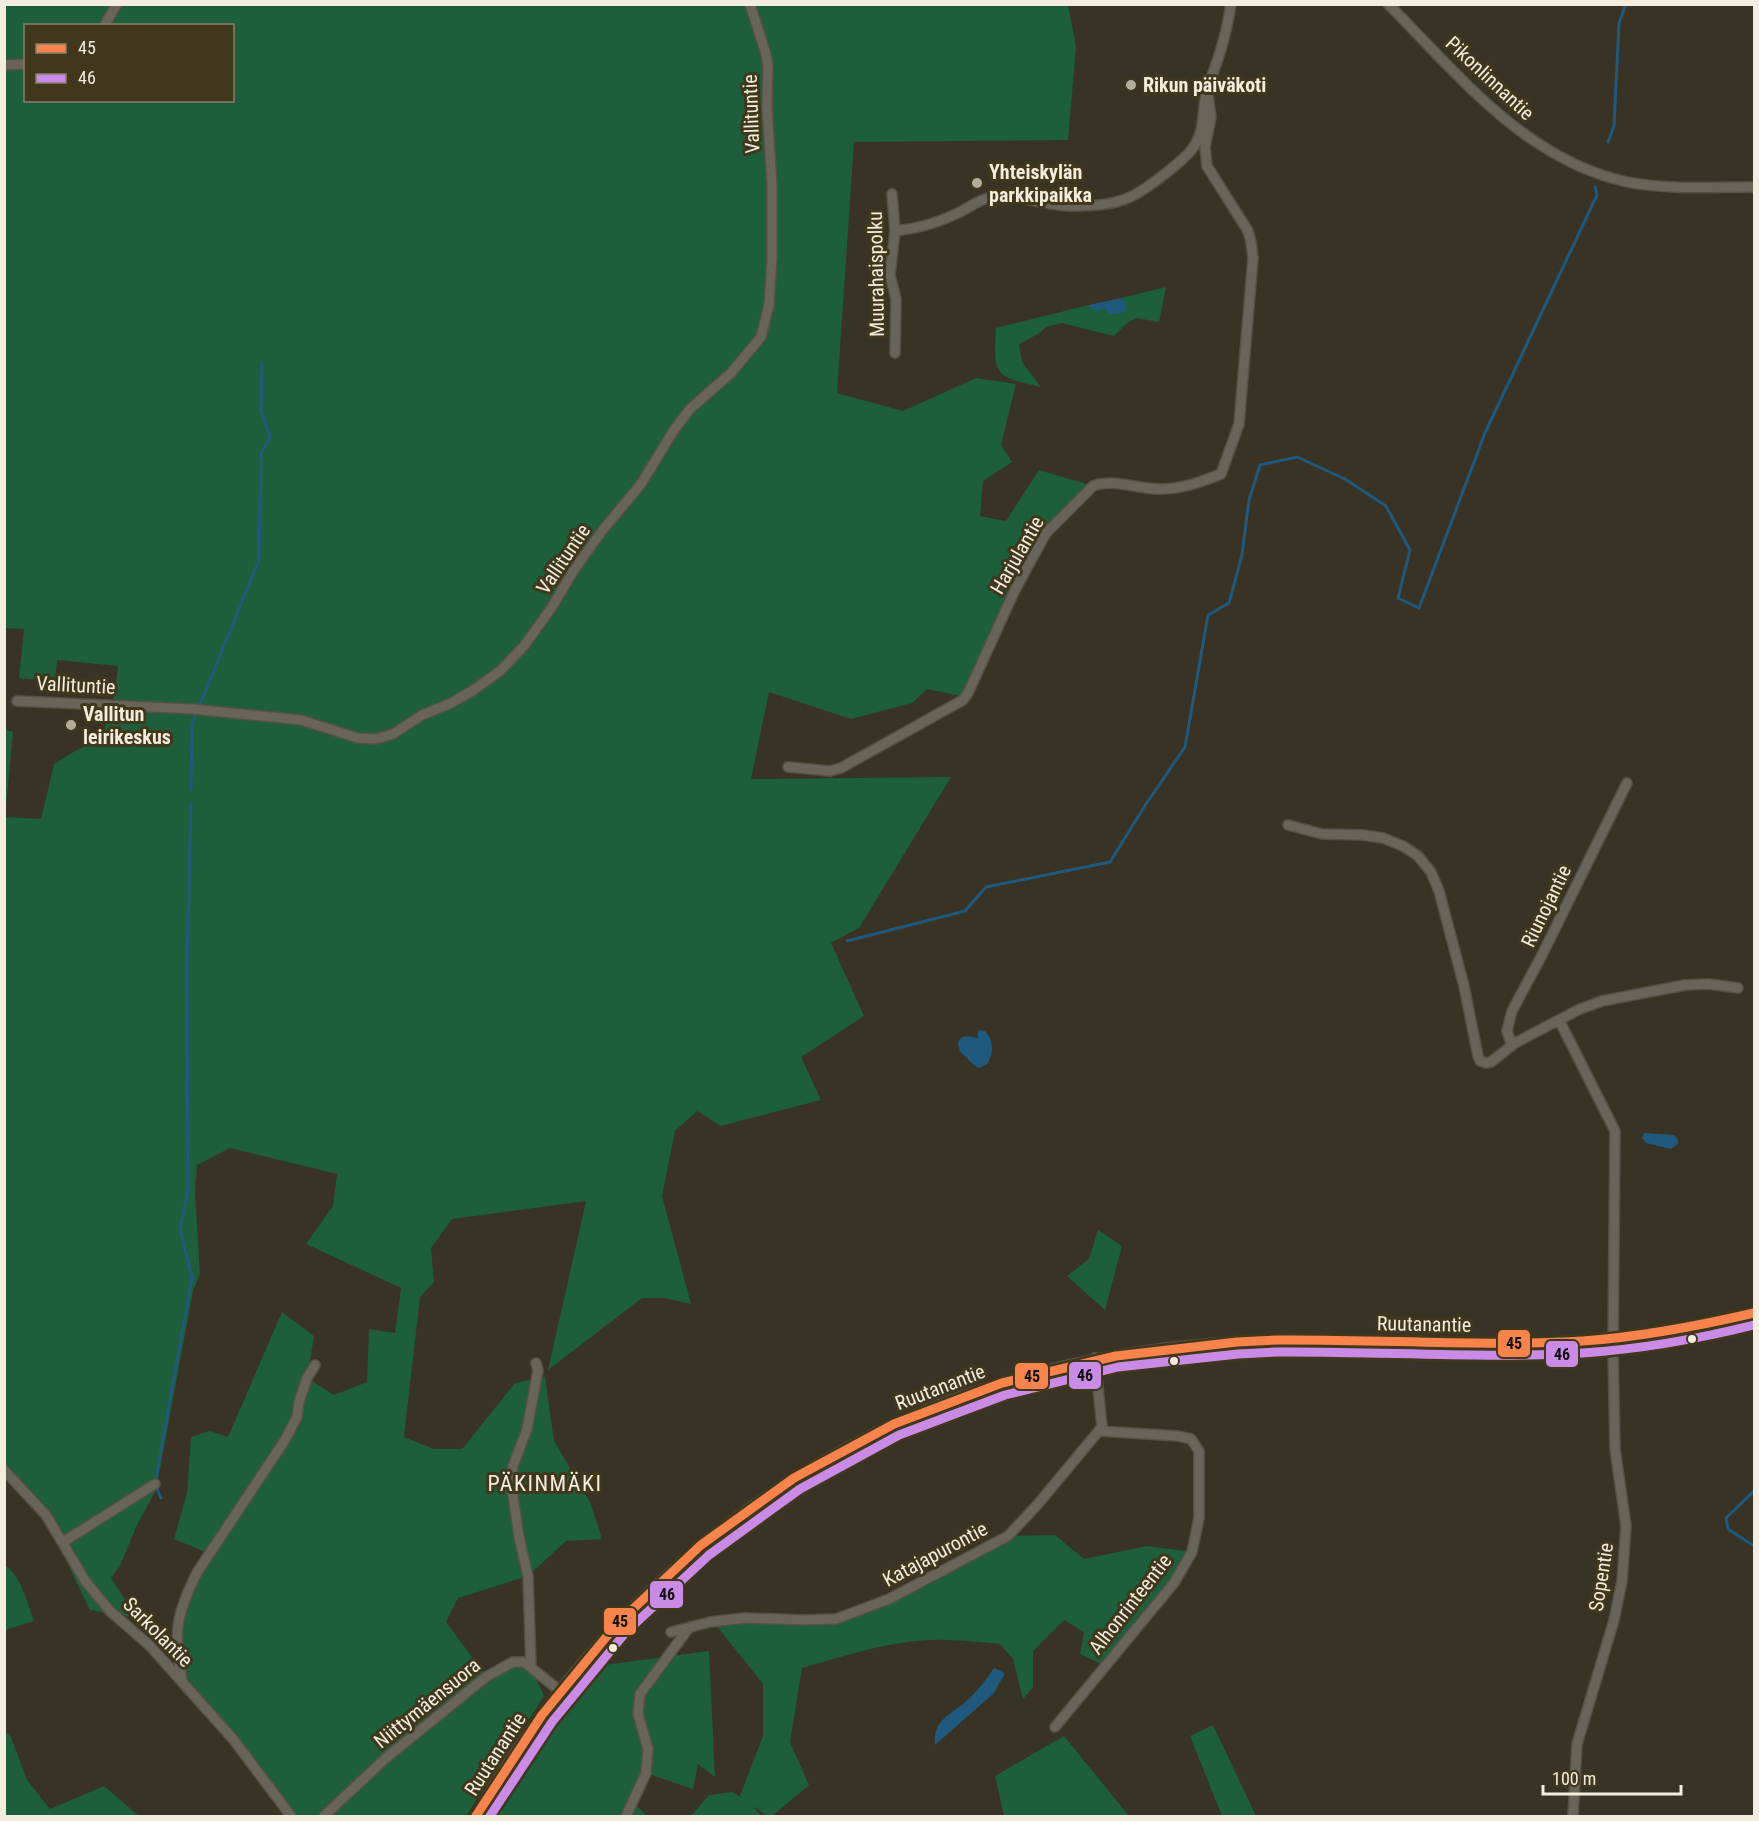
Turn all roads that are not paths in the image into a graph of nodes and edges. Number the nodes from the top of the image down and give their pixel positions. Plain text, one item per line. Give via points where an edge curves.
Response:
1 (117, 4) edge
2 (750, 4) edge
3 (1231, 4) edge
4 (1388, 4) edge
5 (105, 24) edge
6 (24, 64) edge
7 (4, 65) edge
8 (1207, 88) junction
9 (1755, 187) edge
10 (892, 194) dead end
11 (895, 231) junction
12 (895, 353) dead end
13 (17, 701) dead end
14 (788, 767) dead end
15 (1627, 783) dead end
16 (1288, 825) dead end
17 (1738, 988) dead end
18 (1559, 1020) junction
19 (1512, 1046) junction
20 (1755, 1314) edge
21 (1614, 1338) junction
22 (1095, 1358) junction
23 (536, 1363) dead end
24 (315, 1365) dead end
25 (1099, 1431) junction
26 (4, 1470) edge
27 (154, 1484) dead end
28 (63, 1542) junction
29 (688, 1629) junction
30 (671, 1632) dead end
31 (531, 1667) junction
32 (182, 1682) junction
33 (560, 1691) junction
34 (1054, 1727) dead end
35 (291, 1816) edge
36 (324, 1816) edge
37 (476, 1816) edge
38 (626, 1816) edge
39 (1573, 1816) edge

1 - 5 street
2 - 13 street, Vallituntie via 768,66 772,184 769,305 761,338 731,373 690,409 641,484 574,570 552,608 500,671 451,703 376,739 358,738 301,720 197,710
3 - 8 street via 1220,58
4 - 9 street, Pikonlinnantie via 1493,110 1559,158 1592,172 1641,184
6 - 7 street
8 - 11 street via 1201,132 1195,146 1128,198 1110,203 1054,206 1011,196 991,196 946,218
8 - 14 street, Harjulantie via 1211,117 1205,147 1208,166 1248,231 1253,258 1239,424 1221,474 1165,489 1101,482 1093,486 1046,533 963,700 841,768 830,771
10 - 11 street, Muurahaispolku
11 - 12 street, Muurahaispolku via 890,275 896,299
15 - 19 street, Riunojantie via 1512,1011 1507,1031
16 - 19 street via 1322,834 1383,838 1418,856 1439,891 1480,1061 1491,1062
17 - 18 street via 1685,985 1591,1005
18 - 19 street
18 - 21 street, Sopentie via 1615,1131
20 - 21 street, Ruutanantie
21 - 22 street, Ruutanantie via 1508,1343 1239,1341
21 - 39 street, Sopentie via 1615,1449 1626,1526 1624,1560 1614,1620 1577,1744
22 - 25 street via 1102,1427
22 - 33 street, Ruutanantie via 1030,1374 928,1409 811,1468 715,1532 680,1563 603,1639
23 - 31 street via 535,1388 511,1482 528,1576
24 - 32 street via 285,1440 190,1586 176,1630
25 - 29 street, Katajapurontie via 1008,1536 889,1599 836,1619 745,1618
25 - 34 street, Alhonrinteentie via 1191,1438 1199,1450 1199,1518 1192,1552 1174,1583
26 - 28 street, Sarkolantie via 46,1515
27 - 28 street
28 - 32 street, Sarkolantie via 86,1582 110,1611 150,1646
29 - 30 street, Katajapurontie
29 - 38 street via 640,1694 638,1714 648,1749 646,1773
31 - 33 street
31 - 36 street, Niittymäensuora via 513,1662 486,1677 386,1758
32 - 35 street, Sarkolantie via 233,1739
33 - 37 street, Ruutanantie

